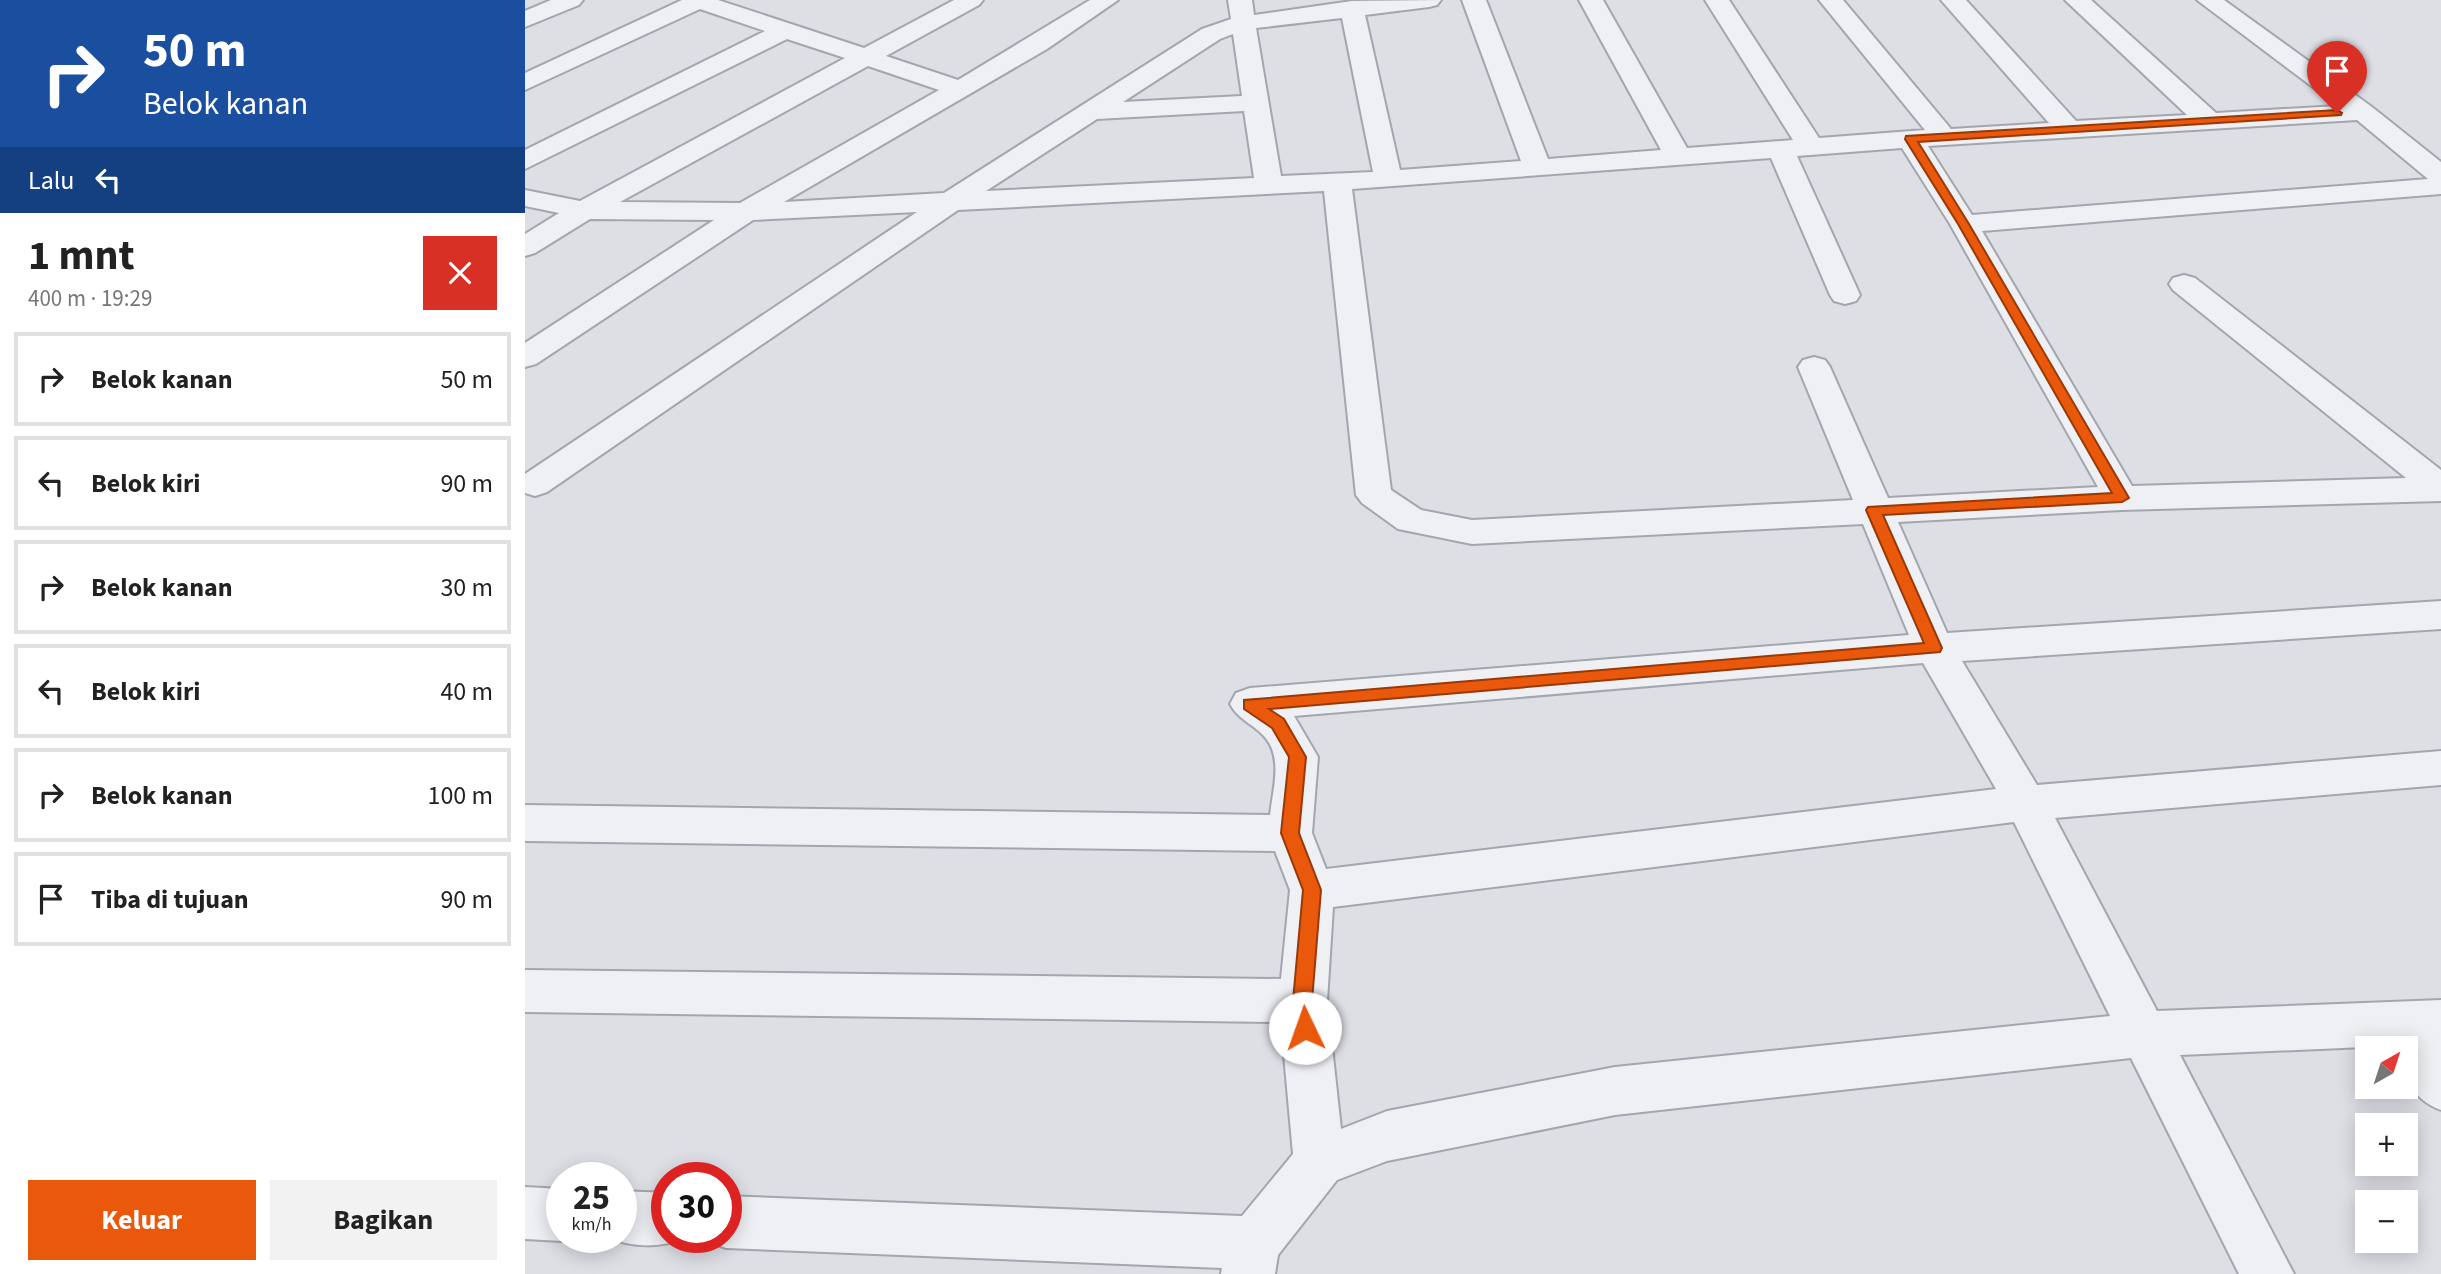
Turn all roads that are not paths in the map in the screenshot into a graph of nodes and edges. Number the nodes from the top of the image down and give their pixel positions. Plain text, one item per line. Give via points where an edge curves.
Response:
1 (571, 0) edge
2 (1106, 0) edge
3 (1429, 0) edge
4 (1473, 0) edge
5 (1591, 0) edge
6 (1717, 0) edge
7 (1831, 0) edge
8 (1953, 0) edge
9 (2077, 0) edge
10 (2209, 0) edge
11 (697, 1) edge
12 (956, 2) edge
13 (1352, 8) junction
14 (1242, 12) edge
15 (525, 20) edge
16 (786, 30) junction
17 (865, 56) junction
18 (525, 82) edge
19 (958, 88) junction
20 (1256, 103) junction
21 (1092, 111) junction
22 (2363, 112) junction
23 (2208, 120) junction
24 (2070, 131) junction
25 (1944, 136) junction
26 (1910, 139) junction
27 (1811, 147) junction
28 (1781, 150) junction
29 (1679, 158) junction
30 (525, 161) edge
31 (1537, 166) junction
32 (2441, 176) edge
33 (1388, 179) junction
34 (1337, 182) junction
35 (1269, 185) junction
36 (2441, 186) edge
37 (525, 198) edge
38 (950, 202) junction
39 (584, 210) junction
40 (746, 212) junction
41 (1963, 224) junction
42 (525, 247) edge
43 (2184, 284) dead end
44 (1845, 295) dead end
45 (525, 357) edge
46 (1814, 367) dead end
47 (535, 484) dead end
48 (2441, 488) edge
49 (2122, 498) junction
50 (1873, 510) junction
51 (2441, 615) edge
52 (1934, 648) junction
53 (2441, 768) edge
54 (2026, 803) junction
55 (525, 823) edge
56 (1290, 833) junction
57 (1312, 890) junction
58 (525, 991) edge
59 (1303, 1001) junction
60 (2421, 1024) edge
61 (2146, 1034) junction
62 (2441, 1087) edge
63 (1319, 1163) junction
64 (525, 1213) edge
65 (546, 1214) edge
66 (742, 1223) edge
67 (1251, 1258) edge
68 (2266, 1274) edge

1 - 15 street
2 - 19 street
3 - 13 street
4 - 31 street
5 - 29 street
6 - 27 street
7 - 25 street
8 - 24 street
9 - 23 street
10 - 22 street
11 - 16 street
11 - 18 street
12 - 17 street
13 - 14 street
13 - 33 street
14 - 20 street
14 - 21 street
16 - 17 street
16 - 30 street
17 - 19 street
17 - 39 street
19 - 40 street
20 - 21 street
20 - 35 street
21 - 38 street
22 - 23 street
22 - 32 street
23 - 24 street
24 - 25 street
25 - 26 street
26 - 27 street
26 - 41 street
27 - 28 street
28 - 29 street
28 - 44 street
29 - 31 street
31 - 33 street
33 - 34 street
34 - 35 street
34 - 50 street via 1374,495 1411,520 1472,532
35 - 38 street
36 - 41 street
37 - 39 street
38 - 40 street
38 - 47 street
39 - 40 street
39 - 42 street
40 - 45 street
41 - 49 street
43 - 48 street
46 - 50 street
48 - 49 street
49 - 50 street
50 - 52 street
51 - 52 street
52 - 54 street
52 - 56 street via 1250,704 1278,724 1297,757
53 - 54 street
54 - 57 street
54 - 61 street
55 - 56 street
56 - 57 street
57 - 59 street
58 - 59 street
59 - 63 street
60 - 61 street
60 - 62 street
61 - 63 street via 1615,1091 1387,1136
61 - 68 street
63 - 67 street
64 - 65 street
66 - 67 street

